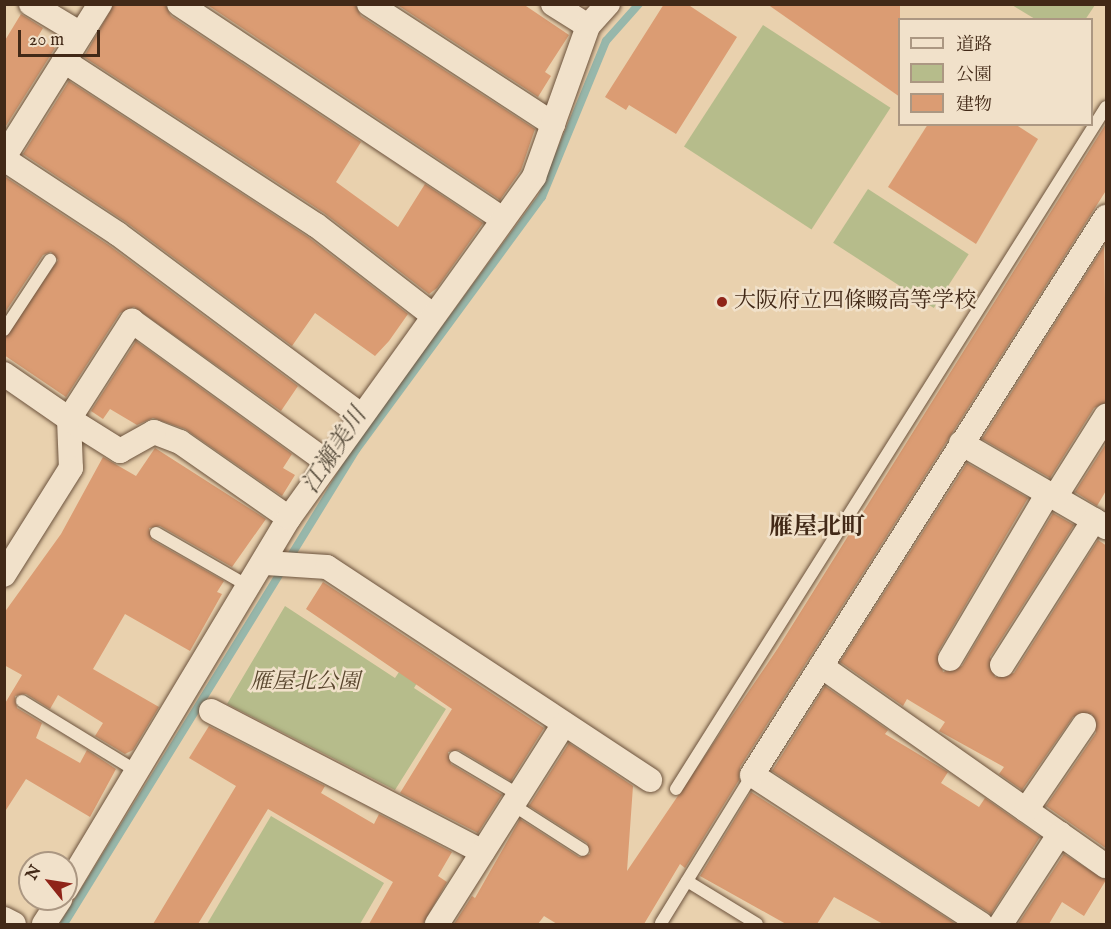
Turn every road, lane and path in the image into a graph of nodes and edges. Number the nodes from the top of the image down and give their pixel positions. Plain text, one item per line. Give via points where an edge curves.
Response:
1 (32, 4) edge
2 (100, 4) edge
3 (179, 4) edge
4 (369, 4) edge
5 (553, 4) edge
6 (608, 4) edge
7 (588, 26) junction
8 (81, 34) junction
9 (64, 61) junction
10 (1107, 107) edge
11 (553, 124) junction
12 (4, 158) edge
13 (1107, 217) edge
14 (502, 219) junction
15 (50, 260) dead end
16 (431, 314) junction
17 (4, 330) edge
18 (4, 374) edge
19 (361, 415) junction
20 (1107, 416) edge
21 (69, 419) junction
22 (961, 443) junction
23 (328, 463) junction
24 (1052, 495) junction
25 (289, 518) junction
26 (1100, 523) edge
27 (156, 533) dead end
28 (266, 562) junction
29 (4, 575) edge
30 (250, 588) junction
31 (950, 659) dead end
32 (1002, 665) dead end
33 (821, 666) junction
34 (22, 701) dead end
35 (211, 711) dead end
36 (564, 724) junction
37 (1084, 725) dead end
38 (455, 757) dead end
39 (138, 772) junction
40 (752, 775) junction
41 (650, 780) dead end
42 (676, 789) dead end
43 (516, 800) junction
44 (1026, 810) junction
45 (1060, 833) junction
46 (583, 849) dead end
47 (483, 852) junction
48 (1107, 866) edge
49 (78, 870) edge
50 (687, 881) junction
51 (52, 911) edge
52 (4, 919) edge
53 (661, 923) edge
54 (14, 924) edge
55 (44, 924) edge
56 (437, 924) edge
57 (757, 924) edge
58 (981, 924) edge
59 (1001, 924) edge

1 - 8 street
2 - 8 street
3 - 14 street
4 - 11 street
5 - 7 street
6 - 7 street
7 - 11 street
8 - 9 street
9 - 12 street
9 - 16 street via 316,225
10 - 42 lane
11 - 14 street via 534,177
12 - 19 street via 118,234
13 - 22 street
14 - 16 street
15 - 17 lane
16 - 19 street
18 - 21 street
19 - 23 street
20 - 24 street
21 - 23 street via 132,321
21 - 25 street via 120,451 154,432 180,442
21 - 29 street via 71,468
22 - 24 street
22 - 33 street
23 - 25 street
24 - 26 street
24 - 31 street
25 - 28 street
26 - 32 street
27 - 30 lane
28 - 30 street
28 - 36 street via 327,567
30 - 39 street
33 - 40 street
33 - 44 street
34 - 39 lane
35 - 47 street
36 - 41 street
36 - 43 street
37 - 44 street
38 - 43 lane
39 - 49 street
40 - 50 lane
40 - 58 street
43 - 46 lane
43 - 47 street
44 - 45 street
45 - 48 street
45 - 59 street
47 - 56 street
50 - 53 lane
50 - 57 lane
51 - 55 street
52 - 54 street

